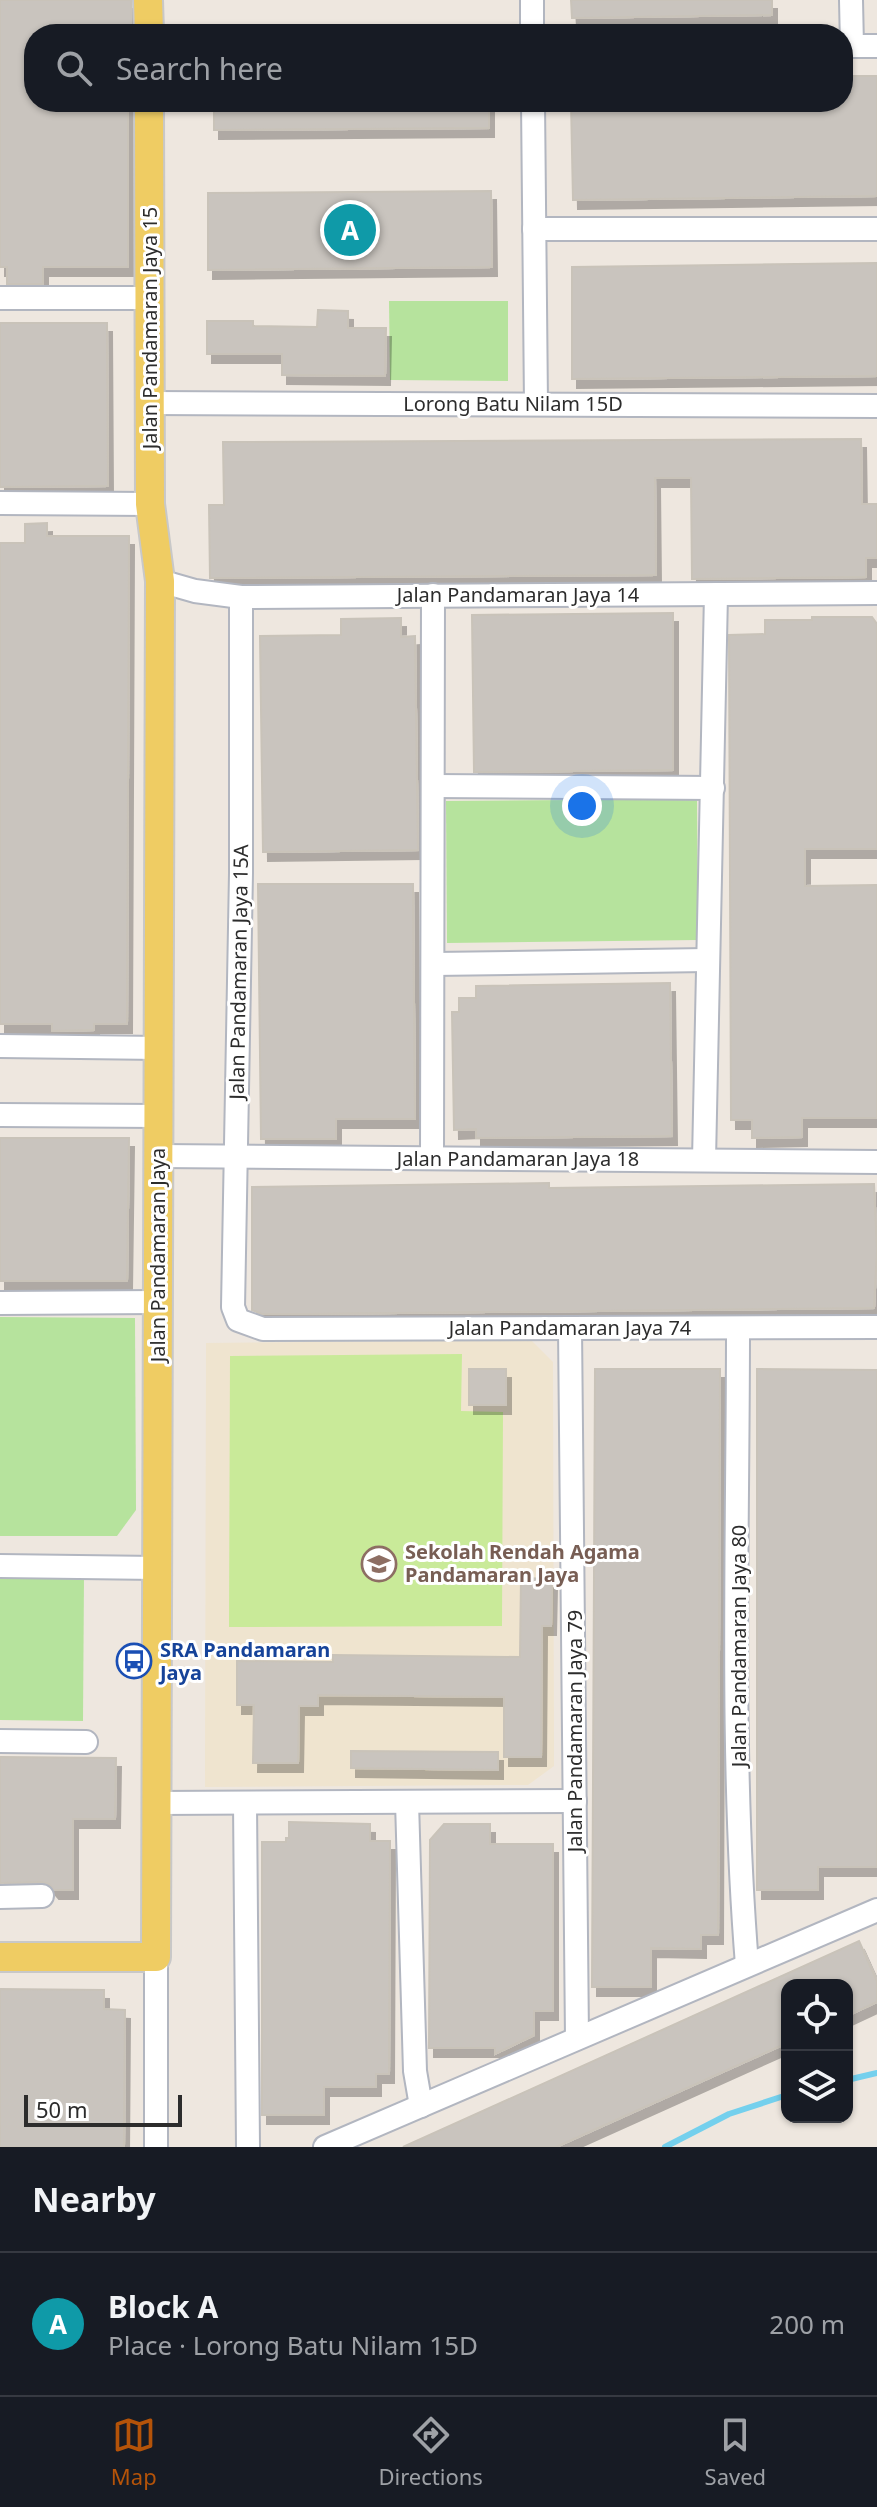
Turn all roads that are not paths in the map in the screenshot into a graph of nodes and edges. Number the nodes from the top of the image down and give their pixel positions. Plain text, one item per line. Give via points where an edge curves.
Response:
1 (148, 0) edge
2 (532, 0) edge
3 (851, 0) edge
4 (149, 24) edge
5 (532, 24) edge
6 (849, 24) edge
7 (853, 46) edge
8 (877, 46) edge
9 (149, 112) edge
10 (533, 112) edge
11 (534, 229) junction
12 (877, 229) edge
13 (0, 298) edge
14 (150, 298) junction
15 (149, 403) junction
16 (536, 404) junction
17 (877, 406) edge
18 (0, 503) edge
19 (150, 504) junction
20 (159, 567) junction
21 (877, 593) edge
22 (716, 594) junction
23 (433, 595) junction
24 (241, 597) junction
25 (434, 786) junction
26 (713, 788) junction
27 (707, 960) junction
28 (434, 964) junction
29 (0, 1046) edge
30 (159, 1048) junction
31 (0, 1115) edge
32 (159, 1116) junction
33 (159, 1156) junction
34 (236, 1157) junction
35 (432, 1158) junction
36 (704, 1160) junction
37 (877, 1162) edge
38 (158, 1302) junction
39 (0, 1303) edge
40 (877, 1327) edge
41 (570, 1328) junction
42 (738, 1328) junction
43 (263, 1329) joint
44 (0, 1566) edge
45 (157, 1568) junction
46 (0, 1741) edge
47 (86, 1742) dead end
48 (575, 1801) junction
49 (407, 1802) junction
50 (157, 1803) junction
51 (245, 1803) junction
52 (42, 1896) dead end
53 (0, 1897) edge
54 (877, 1910) edge
55 (0, 1957) edge
56 (156, 1957) junction
57 (747, 1965) junction
58 (577, 2038) junction
59 (421, 2106) junction
60 (156, 2147) edge
61 (248, 2147) edge
62 (325, 2147) edge

1 - 4 main road
2 - 5 street
3 - 6 street
7 - 8 street
9 - 14 main road, Jalan Pandamaran Jaya 15
10 - 11 street
11 - 12 street
11 - 16 street
13 - 14 street
14 - 15 main road, Jalan Pandamaran Jaya 15
15 - 16 street, Lorong Batu Nilam 15D
15 - 19 main road, Jalan Pandamaran Jaya 15
16 - 17 street, Lorong Batu Nilam 15D
18 - 19 street
19 - 20 main road, Jalan Pandamaran Jaya 15
20 - 24 street, Jalan Pandamaran Jaya 14 via 195,591
20 - 30 main road, Jalan Pandamaran Jaya
21 - 22 street, Jalan Pandamaran Jaya 14
22 - 23 street, Jalan Pandamaran Jaya 14
22 - 26 street
23 - 24 street, Jalan Pandamaran Jaya 14
23 - 25 street
24 - 34 street, Jalan Pandamaran Jaya 15A
25 - 26 street
25 - 28 street
26 - 27 street
27 - 28 street
27 - 36 street
28 - 35 street
29 - 30 street
30 - 32 main road, Jalan Pandamaran Jaya
31 - 32 street
32 - 33 main road, Jalan Pandamaran Jaya
33 - 34 street, Jalan Pandamaran Jaya 18
33 - 38 main road, Jalan Pandamaran Jaya
34 - 35 street, Jalan Pandamaran Jaya 18
34 - 43 street, Jalan Pandamaran Jaya 15A via 233,1307 238,1320
35 - 36 street, Jalan Pandamaran Jaya 18
36 - 37 street, Jalan Pandamaran Jaya 18
38 - 39 street
38 - 45 main road, Jalan Pandamaran Jaya
40 - 42 street, Jalan Pandamaran Jaya 74
41 - 42 street, Jalan Pandamaran Jaya 74
41 - 43 street, Jalan Pandamaran Jaya 74
41 - 48 street, Jalan Pandamaran Jaya 79
42 - 57 street, Jalan Pandamaran Jaya 80 via 741,1882
44 - 45 street
45 - 50 main road, Jalan Pandamaran Jaya
46 - 47 street
48 - 49 street
48 - 58 street, Jalan Pandamaran Jaya 79
49 - 51 street
49 - 59 street via 415,2071
50 - 51 street
50 - 56 main road, Jalan Pandamaran Jaya
51 - 61 street
52 - 53 street
54 - 57 street
55 - 56 main road
56 - 60 street, Jalan Pandamaran Jaya
57 - 58 street
58 - 59 street
59 - 62 street

